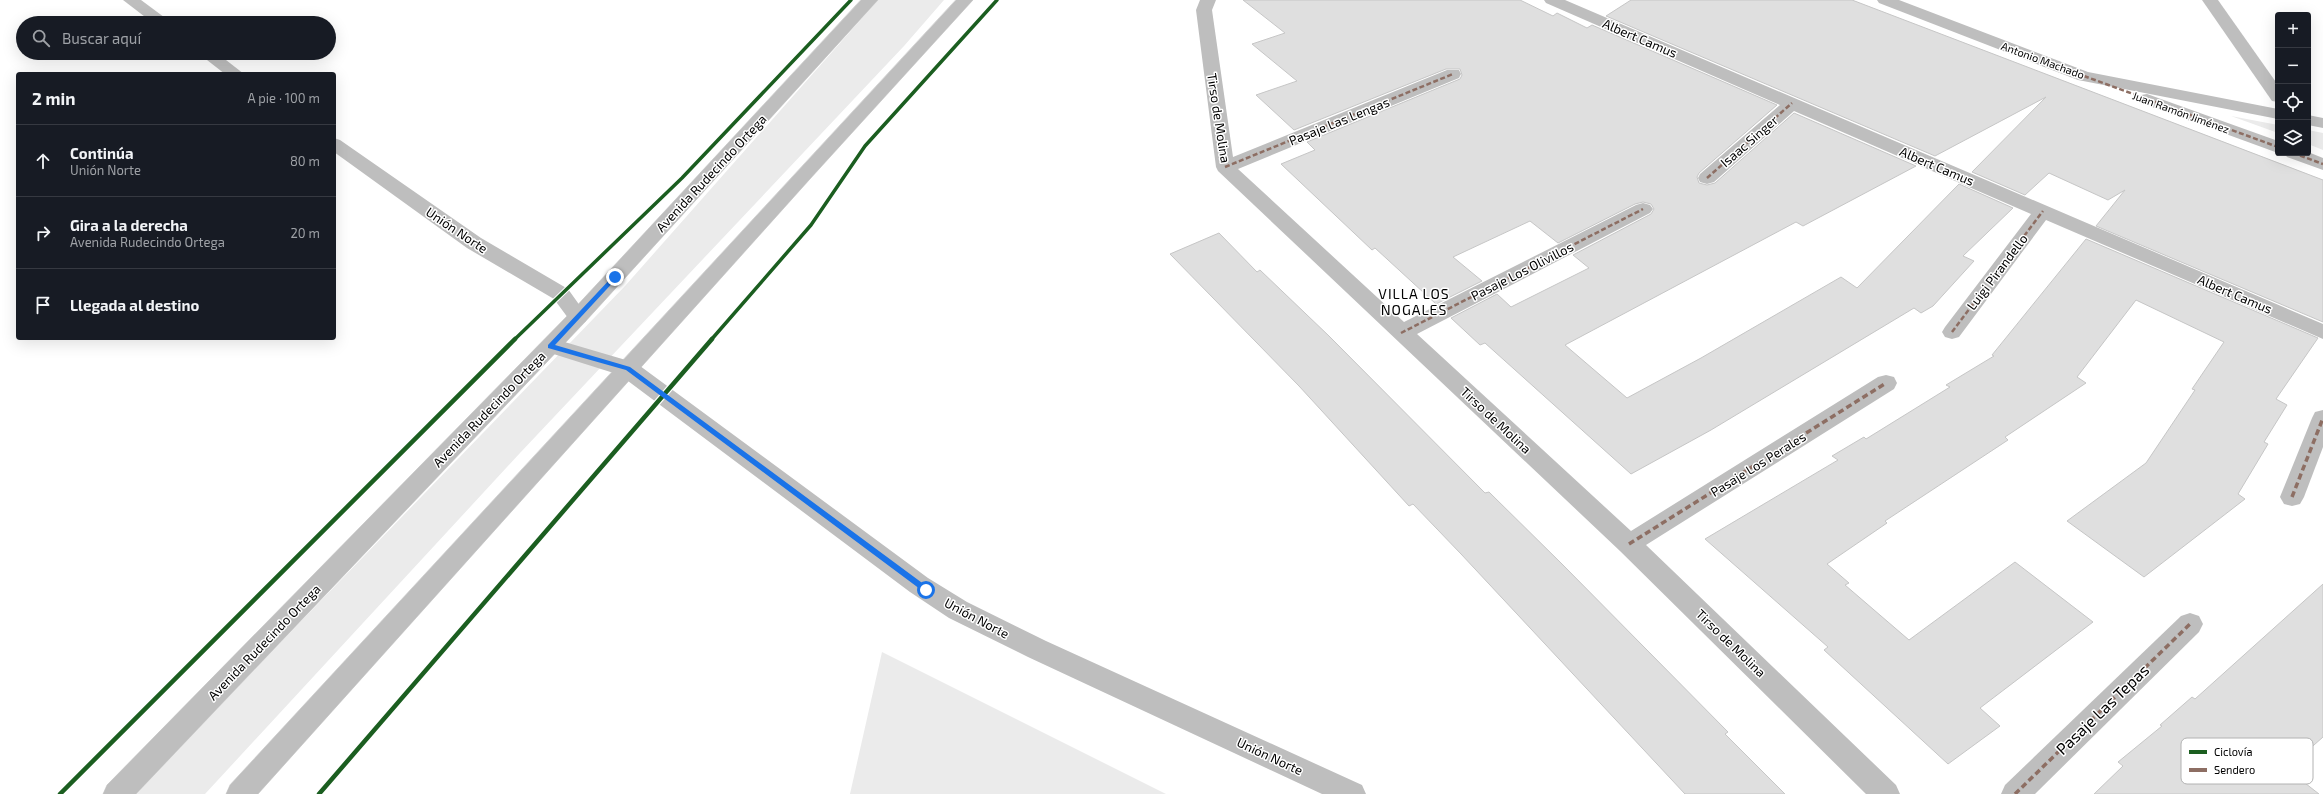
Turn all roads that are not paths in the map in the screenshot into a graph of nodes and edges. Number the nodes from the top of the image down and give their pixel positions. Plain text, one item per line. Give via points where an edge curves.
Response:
1 (131, 0) edge
2 (870, 0) edge
3 (965, 0) edge
4 (1208, 0) edge
5 (1552, 0) edge
6 (1885, 0) edge
7 (2210, 0) edge
8 (154, 16) edge
9 (216, 60) edge
10 (233, 72) edge
11 (1453, 74) dead end
12 (2084, 76) junction
13 (2275, 93) edge
14 (1792, 103) junction
15 (2275, 113) edge
16 (2311, 121) edge
17 (2323, 123) edge
18 (336, 145) edge
19 (2275, 147) edge
20 (2301, 156) edge
21 (2323, 164) edge
22 (1225, 167) junction
23 (1707, 178) dead end
24 (1643, 209) dead end
25 (2043, 211) junction
26 (578, 317) junction
27 (1952, 332) dead end
28 (2323, 332) edge
29 (1401, 333) junction
30 (551, 346) junction
31 (628, 369) junction
32 (1886, 383) dead end
33 (2323, 418) edge
34 (2292, 497) dead end
35 (1629, 544) junction
36 (2190, 624) dead end
37 (117, 794) edge
38 (240, 794) edge
39 (1352, 794) edge
40 (1886, 794) edge
41 (2015, 794) edge

1 - 8 street
2 - 26 street, Avenida Rudecindo Ortega
3 - 31 street via 802,175
4 - 22 street, Tirso de Molina via 1204,10
5 - 14 street, Albert Camus
6 - 12 street, Antonio Machado
7 - 13 street
9 - 10 street
11 - 22 street, Pasaje Las Lengas
12 - 15 street, Antonio Machado
12 - 19 street, Juan Ramón Jiménez
14 - 23 street, Isaac Singer
14 - 25 street, Albert Camus
16 - 17 street
18 - 26 street, Unión Norte via 474,243 562,294
20 - 21 street
22 - 29 street, Tirso de Molina
24 - 29 street, Pasaje Los Olivillos
25 - 27 street, Luigi Pirandello
25 - 28 street, Albert Camus
26 - 30 street, Avenida Rudecindo Ortega
29 - 35 street, Tirso de Molina
30 - 31 street, Unión Norte
30 - 37 street, Avenida Rudecindo Ortega
31 - 38 street
31 - 39 street, Unión Norte via 926,590 958,610
32 - 35 street, Pasaje Los Perales
33 - 34 street
35 - 40 street, Tirso de Molina
36 - 41 street, Pasaje Las Tepas

